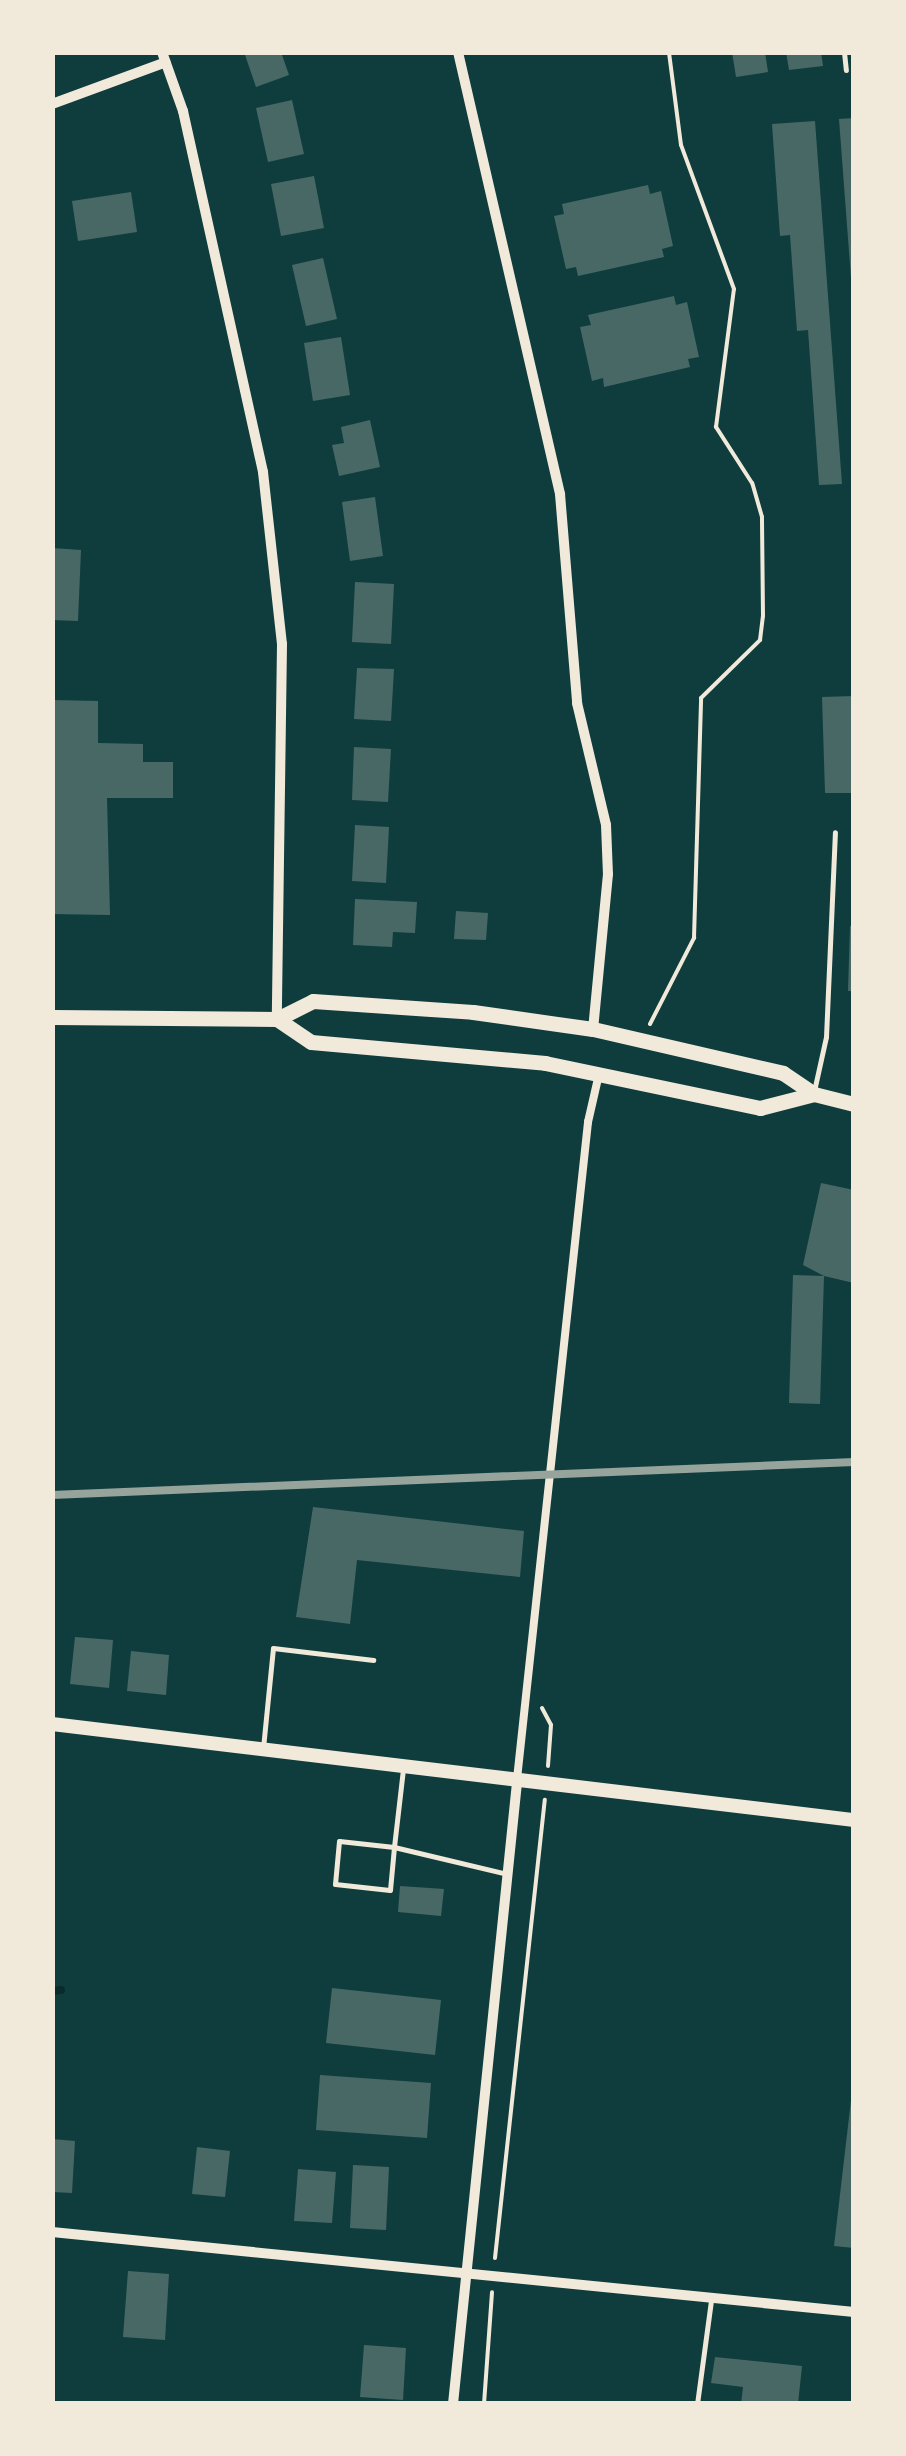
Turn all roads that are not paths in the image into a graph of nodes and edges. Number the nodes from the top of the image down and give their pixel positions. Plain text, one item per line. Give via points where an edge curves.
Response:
1 (458, 52) edge
2 (844, 52) edge
3 (164, 57) edge
4 (846, 70) dead end
5 (52, 104) edge
6 (834, 832) dead end
7 (52, 1017) edge
8 (278, 1019) junction
9 (592, 1030) junction
10 (599, 1074) junction
11 (814, 1094) junction
12 (854, 1104) edge
13 (374, 1660) dead end
14 (52, 1724) edge
15 (262, 1751) junction
16 (403, 1769) junction
17 (517, 1783) junction
18 (854, 1820) edge
19 (394, 1847) junction
20 (508, 1874) junction
21 (52, 2232) edge
22 (466, 2274) junction
23 (712, 2298) junction
24 (854, 2312) edge
25 (453, 2404) edge
26 (697, 2404) edge

1 - 9 street via 560,494 577,703 608,854
2 - 4 lane
3 - 5 street
3 - 8 street via 188,130 266,491 282,644
6 - 11 lane via 826,1037
7 - 8 main road
8 - 9 main road via 314,1001 473,1012
8 - 10 main road via 311,1042 466,1052
9 - 11 main road via 783,1072
10 - 11 main road via 760,1108
10 - 17 street via 588,1122
11 - 12 main road
13 - 15 lane via 273,1648
14 - 15 street
15 - 16 street
16 - 17 street
16 - 19 lane
17 - 18 street
17 - 20 street
19 - 19 lane via 390,1890 335,1884 339,1841
19 - 20 lane
20 - 22 street
21 - 22 street
22 - 23 street
22 - 25 street
23 - 24 street
23 - 26 lane

